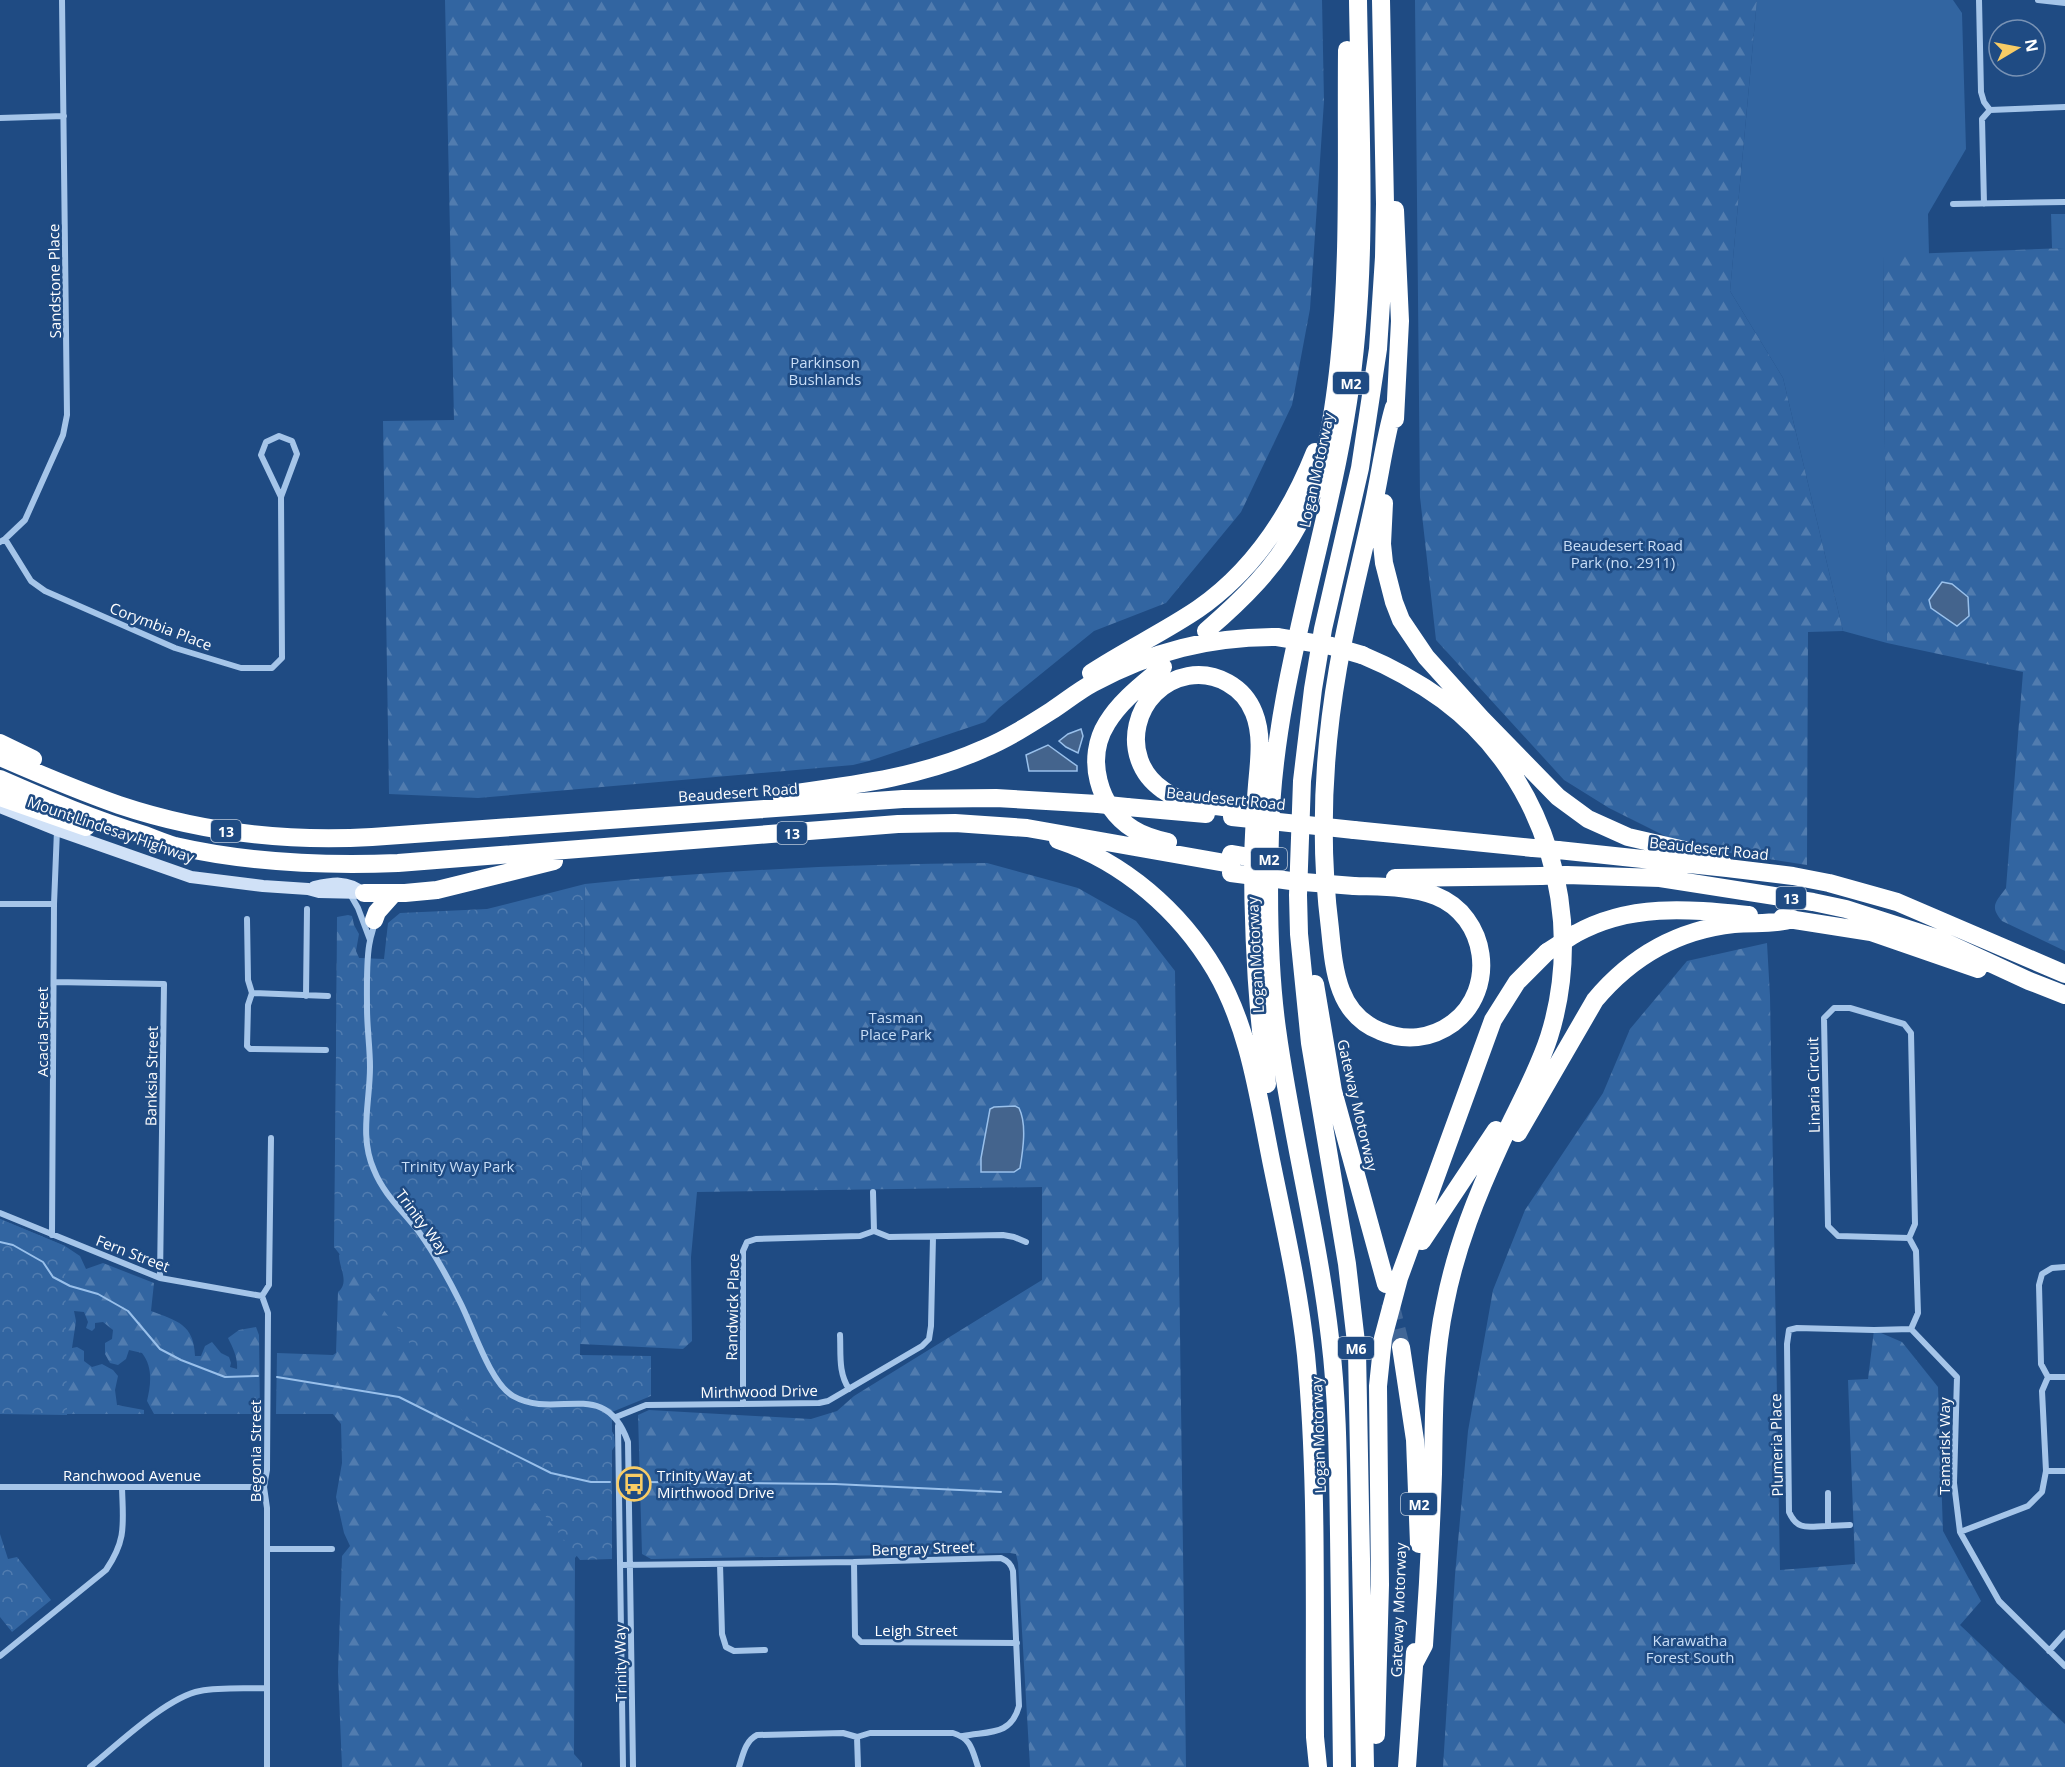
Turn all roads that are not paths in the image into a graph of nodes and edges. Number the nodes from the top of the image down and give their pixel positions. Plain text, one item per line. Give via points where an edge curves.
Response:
1 (62, 0) edge
2 (1347, 0) edge
3 (1358, 0) edge
4 (1381, 0) edge
5 (1979, 0) edge
6 (2038, 0) edge
7 (2065, 3) edge
8 (2065, 106) edge
9 (1990, 110) junction
10 (0, 117) edge
11 (64, 117) junction
12 (1383, 162) junction
13 (2065, 202) edge
14 (1953, 204) dead end
15 (1984, 204) junction
16 (1337, 379) junction
17 (1394, 407) junction
18 (281, 497) junction
19 (2, 541) edge
20 (1206, 631) dead end
21 (1163, 667) dead end
22 (1048, 713) junction
23 (0, 743) edge
24 (0, 757) edge
25 (0, 779) edge
26 (92, 795) junction
27 (2, 807) edge
28 (768, 807) junction
29 (1232, 812) junction
30 (1007, 825) junction
31 (57, 830) junction
32 (364, 838) joint
33 (173, 845) junction
34 (577, 850) junction
35 (1228, 863) junction
36 (1727, 868) junction
37 (1354, 881) junction
38 (393, 894) junction
39 (365, 902) junction
40 (0, 904) edge
41 (54, 904) junction
42 (307, 909) dead end
43 (247, 919) dead end
44 (1793, 919) junction
45 (1299, 934) junction
46 (370, 940) junction
47 (2006, 970) junction
48 (2065, 974) edge
49 (54, 982) junction
50 (252, 993) junction
51 (2065, 994) edge
52 (306, 996) junction
53 (328, 996) dead end
54 (326, 1050) dead end
55 (1527, 1090) junction
56 (271, 1138) dead end
57 (1268, 1145) junction
58 (873, 1192) dead end
59 (0, 1213) edge
60 (873, 1232) junction
61 (52, 1234) junction
62 (933, 1237) junction
63 (1909, 1238) junction
64 (1026, 1242) dead end
65 (1458, 1248) junction
66 (2065, 1267) edge
67 (160, 1278) junction
68 (1393, 1281) junction
69 (262, 1296) junction
70 (1911, 1329) junction
71 (840, 1335) dead end
72 (1401, 1347) tunnel mouth
73 (2048, 1377) junction
74 (2065, 1377) edge
75 (849, 1389) junction
76 (743, 1404) junction
77 (616, 1417) junction
78 (2065, 1470) edge
79 (2046, 1471) junction
80 (0, 1487) edge
81 (122, 1487) junction
82 (264, 1487) junction
83 (1828, 1493) dead end
84 (1828, 1526) junction
85 (1850, 1526) dead end
86 (1960, 1532) junction
87 (267, 1549) junction
88 (332, 1549) dead end
89 (854, 1562) junction
90 (621, 1564) junction
91 (630, 1564) junction
92 (720, 1564) junction
93 (2065, 1633) edge
94 (1017, 1643) junction
95 (765, 1650) dead end
96 (2049, 1651) junction
97 (0, 1656) edge
98 (1415, 1662) junction
99 (2065, 1666) edge
100 (266, 1688) junction
101 (963, 1736) junction
102 (857, 1737) junction
103 (1315, 1737) junction
104 (99, 1764) edge
105 (90, 1767) edge
106 (267, 1767) edge
107 (623, 1767) edge
108 (633, 1767) edge
109 (739, 1767) edge
110 (858, 1767) edge
111 (978, 1767) edge
112 (1312, 1767) edge
113 (1318, 1767) edge
114 (1342, 1767) edge
115 (1365, 1767) edge
116 (1374, 1767) edge
117 (1407, 1767) edge

1 - 11 street, Sandstone Place
2 - 16 highway via 1347,243
3 - 114 highway, Logan Motorway / M2 via 1361,268 1354,353 1338,460 1284,703 1271,802 1269,885 1276,1026 1322,1280 1334,1376
4 - 12 highway, M2
5 - 9 street via 1981,92
6 - 7 street
8 - 9 street
9 - 15 street via 1982,119
10 - 11 street
11 - 19 street, Sandstone Place via 67,415 63,435 25,520
12 - 17 highway via 1394,199 1399,267 1400,330
12 - 45 highway, M2 via 1384,257 1378,349 1360,468 1323,629 1308,723 1299,844
13 - 15 street
14 - 15 street
16 - 20 highway via 1319,474 1298,526 1262,577
16 - 22 highway via 1330,389 1307,471 1288,510 1262,549 1212,599 1088,675 1064,693
17 - 36 highway via 1382,544 1394,603 1426,657 1538,778 1574,810 1628,837 1715,857
17 - 37 highway via 1340,655 1331,716 1324,798 1326,900 1336,978 1359,1019 1376,1030 1403,1038 1426,1036 1455,1022 1476,992 1482,965 1478,939 1466,918 1436,896
18 - 18 street, Corymbia Place via 261,455 266,442 279,436 292,441 297,454
18 - 19 street, Corymbia Place via 282,658 272,668 241,668 175,648 45,591 31,580
21 - 35 highway via 1119,706 1103,729 1096,764 1101,789 1107,803 1130,828
22 - 28 highway via 1003,740 958,759 881,780 788,794
22 - 55 highway, bridge via 1092,684 1162,652 1215,640 1277,637 1362,655 1446,702 1472,726 1516,781 1544,836 1560,895 1563,967 1557,1008
23 - 26 highway via 77,779
24 - 26 highway, Mount Lindesay Highway / 13
25 - 33 highway, Mount Lindesay Highway / 13 via 90,817
26 - 32 highway, Mount Lindesay Highway / 13 via 153,815 215,829 304,839
27 - 31 street, Mount Lindesay Highway
27 - 33 highway via 157,845
28 - 29 highway, Beaudesert Road / 13, bridge via 952,798 1035,799
28 - 32 highway, Beaudesert Road / 13
29 - 36 highway, Beaudesert Road / 13, bridge via 1299,824
29 - 57 highway via 1173,795 1157,785 1143,767 1135,741 1139,715 1149,698 1169,682 1201,675 1227,682 1248,702 1259,730 1254,922 1272,1131
30 - 34 highway, 13 via 908,824
30 - 35 highway, 13
30 - 57 highway via 1063,842 1107,862 1140,884 1196,941 1221,982 1243,1035
31 - 39 street, Mount Lindesay Highway via 191,877 308,889 338,883 350,885
31 - 41 street, Acacia Street
33 - 34 highway, Mount Lindesay Highway / 13 via 214,854 318,864
34 - 38 highway via 557,860 454,886
35 - 37 highway, 13
35 - 37 highway, bridge via 1291,881
36 - 48 highway, Beaudesert Road / 13 via 1793,876 1864,892 1929,915
37 - 47 highway, 13, bridge via 1566,875 1660,878 1846,909 1909,928
38 - 39 highway
38 - 39 highway via 377,912
39 - 46 street, Trinity Way via 374,931
39 - 46 street, Trinity Way via 358,908
40 - 41 street
41 - 49 street, Acacia Street
42 - 52 street
43 - 50 street via 248,980
44 - 47 highway via 1871,932 1989,973
44 - 65 highway via 1717,926 1685,934 1645,954 1606,987 1540,1093 1489,1190 1470,1236
44 - 68 highway, bridge via 1663,909 1641,911 1608,919 1547,952 1517,982 1494,1020
45 - 68 highway, Gateway Motorway / M2 via 1312,961 1334,1091
45 - 115 highway, M6 via 1310,1043 1346,1255 1357,1351
46 - 77 street, Trinity Way via 370,1068 365,1123 376,1176 433,1253 493,1373 510,1395 534,1403 590,1404
47 - 51 highway, 13
49 - 61 street, Acacia Street
49 - 67 street, Banksia Street via 164,984
50 - 52 street
50 - 54 street via 248,1005 250,1049
52 - 53 street
55 - 65 highway via 1485,1178
55 - 68 highway via 1514,1099 1432,1223 1407,1272
56 - 69 street, Begonia Street via 269,1285
57 - 103 highway via 1297,1294 1309,1399
58 - 60 street
59 - 61 street, Fern Street
60 - 62 street, Randwick Place via 889,1237
60 - 76 street, Randwick Place via 747,1242 742,1251
61 - 67 street, Fern Street
62 - 64 street, Randwick Place via 1003,1235
62 - 75 street, Mirthwood Drive via 929,1339
63 - 63 street, Linaria Circuit via 1838,1236 1828,1226 1824,1018 1834,1008 1850,1008 1904,1024 1911,1033 1915,1224
63 - 70 street, Linaria Circuit via 1916,1251 1918,1313
65 - 98 highway via 1438,1341 1425,1635
66 - 73 street via 2042,1274 2039,1285 2041,1364
67 - 69 street, Fern Street
68 - 116 highway via 1378,1386 1380,1585
69 - 82 street, Begonia Street via 268,1313
70 - 84 street, Plumeria Place via 1789,1330 1789,1512 1793,1522 1801,1527
70 - 86 street, Tamarisk Way via 1957,1377 1954,1483
71 - 75 street via 842,1378
72 - 98 highway, Gateway Motorway / M2 via 1418,1487
73 - 74 street
73 - 79 street via 2042,1391
75 - 76 street, Mirthwood Drive via 819,1403
76 - 77 street, Mirthwood Drive via 646,1405
77 - 90 street, Trinity Way via 620,1432
77 - 91 street, Trinity Way via 624,1430 629,1453
78 - 79 street
79 - 86 street via 2042,1492 2028,1506
80 - 81 street, Ranchwood Avenue
81 - 82 street, Ranchwood Avenue
81 - 97 street via 123,1533 117,1554 106,1570
82 - 87 street, Begonia Street
83 - 84 street
84 - 85 street, Plumeria Place
86 - 96 street, Tamarisk Way via 1999,1601
87 - 88 street
87 - 100 street, Begonia Street
89 - 92 street, Bengray Street
89 - 94 street, Bengray Street via 1007,1560 1013,1571
89 - 94 street, Leigh Street via 855,1636 861,1642
90 - 91 street, Bengray Street
90 - 107 street, Trinity Way
91 - 92 street, Bengray Street
91 - 108 street, Trinity Way
92 - 95 street via 722,1634 726,1647 734,1651
93 - 96 street
94 - 101 street, Bengray Street via 1016,1718 1001,1730
96 - 99 street, Tamarisk Way
98 - 117 highway, Gateway Motorway / M2
100 - 104 street via 201,1691 183,1696 167,1705
100 - 106 street, Begonia Street
101 - 102 street via 870,1733
101 - 111 street via 970,1743
102 - 109 street via 843,1733 757,1735 747,1744
102 - 110 street
103 - 112 highway
103 - 113 highway
104 - 105 street

